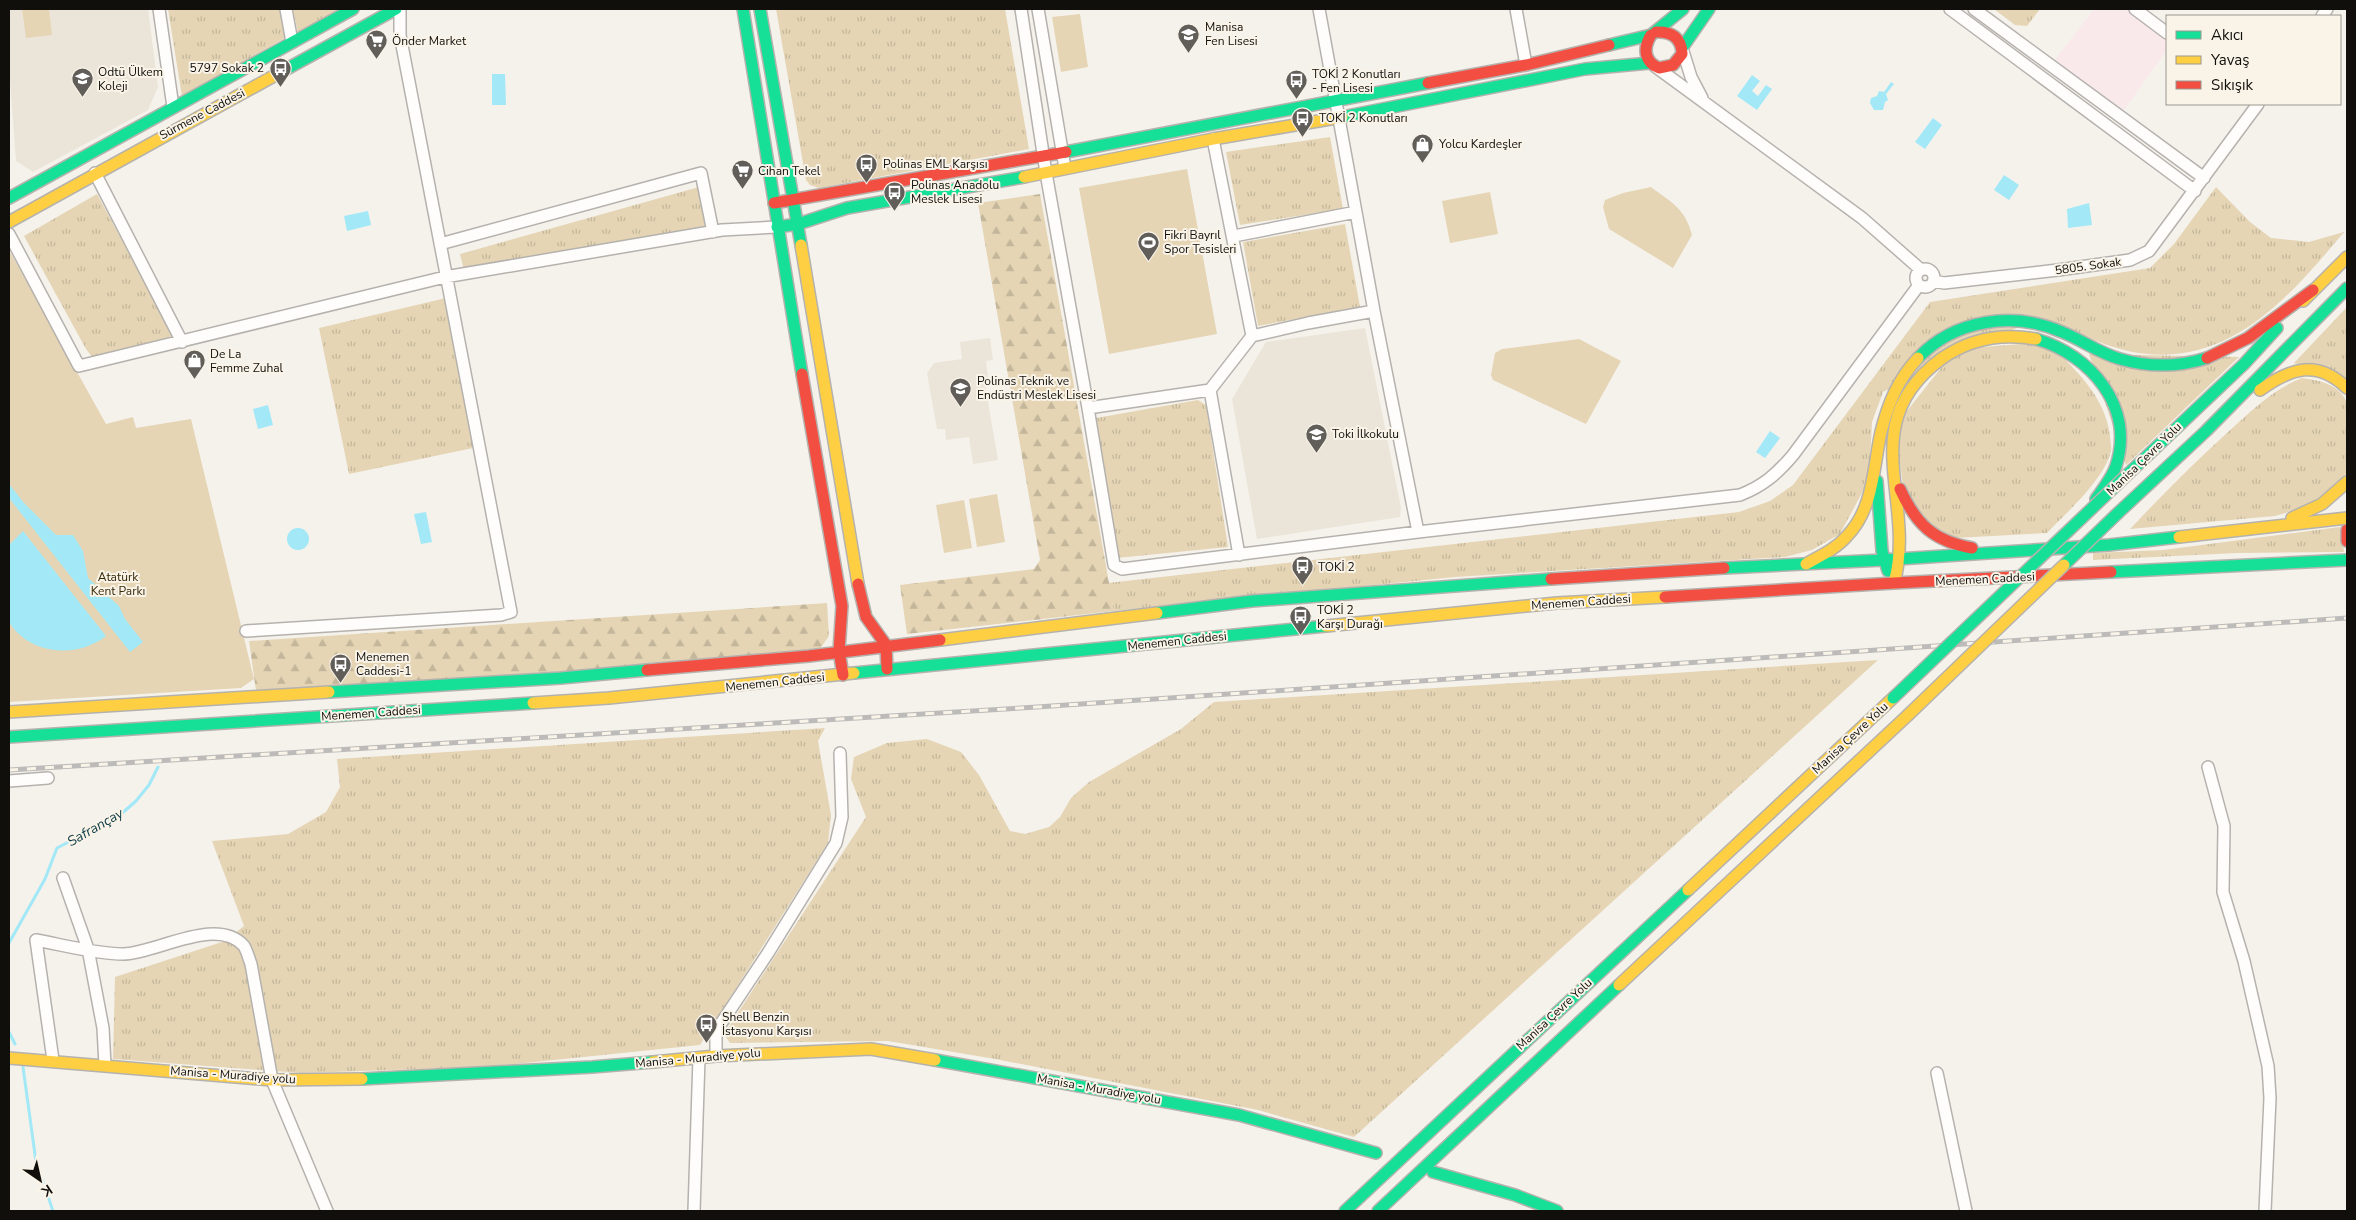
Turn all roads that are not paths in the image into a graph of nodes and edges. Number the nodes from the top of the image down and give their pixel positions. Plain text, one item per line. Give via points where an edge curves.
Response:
1 (159, 9) edge
2 (286, 9) edge
3 (353, 9) edge
4 (396, 9) edge
5 (400, 9) edge
6 (743, 9) edge
7 (760, 9) edge
8 (1021, 9) edge
9 (1038, 9) edge
10 (1319, 9) edge
11 (1516, 9) edge
12 (1683, 9) edge
13 (1709, 9) edge
14 (1950, 9) edge
15 (1974, 9) edge
16 (2135, 9) edge
17 (2166, 32) edge
18 (1653, 34) junction
19 (292, 42) junction
20 (1682, 48) junction
21 (1526, 65) junction
22 (1653, 65) junction
23 (1703, 100) junction
24 (1336, 101) junction
25 (2257, 105) edge
26 (173, 108) junction
27 (1338, 118) junction
28 (175, 127) junction
29 (1214, 139) junction
30 (1063, 152) junction
31 (1045, 156) junction
32 (1065, 168) junction
33 (95, 173) junction
34 (1046, 173) junction
35 (2204, 178) junction
36 (2194, 191) junction
37 (10, 197) edge
38 (794, 199) junction
39 (774, 202) junction
40 (1356, 212) junction
41 (23, 213) junction
42 (9, 222) edge
43 (798, 224) junction
44 (777, 227) junction
45 (713, 232) junction
46 (9, 234) edge
47 (1234, 236) junction
48 (440, 244) junction
49 (2347, 257) edge
50 (1920, 269) junction
51 (445, 277) junction
52 (1934, 281) junction
53 (1918, 285) junction
54 (2347, 288) edge
55 (2313, 290) junction
56 (1374, 311) junction
57 (1252, 336) junction
58 (182, 342) junction
59 (2347, 388) edge
60 (1210, 390) junction
61 (1088, 408) junction
62 (2206, 431) junction
63 (1875, 471) junction
64 (1895, 477) junction
65 (2347, 482) edge
66 (2084, 518) junction
67 (2347, 518) edge
68 (2261, 528) junction
69 (2347, 530) edge
70 (1418, 532) junction
71 (2347, 541) edge
72 (2006, 552) junction
73 (1239, 555) junction
74 (1900, 559) junction
75 (1883, 560) junction
76 (2347, 560) edge
77 (1806, 564) junction
78 (1894, 583) junction
79 (246, 631) dead end
80 (886, 645) junction
81 (838, 651) junction
82 (887, 669) junction
83 (843, 675) junction
84 (9, 712) edge
85 (9, 737) edge
86 (840, 753) dead end
87 (2208, 767) dead end
88 (48, 778) dead end
89 (9, 781) edge
90 (63, 878) dead end
91 (88, 949) junction
92 (716, 1056) junction
93 (9, 1058) edge
94 (698, 1058) junction
95 (54, 1060) junction
96 (106, 1065) junction
97 (1937, 1073) dead end
98 (272, 1080) junction
99 (1376, 1153) dead end
100 (1433, 1172) dead end
101 (327, 1211) edge
102 (694, 1211) edge
103 (1345, 1211) edge
104 (1378, 1211) edge
105 (1557, 1211) edge
106 (1966, 1211) edge
107 (2265, 1211) edge

1 - 26 street
2 - 19 street
3 - 19 main road, Sürmene Caddesi
4 - 28 main road, Sürmene Caddesi
5 - 48 street via 400,35
6 - 39 main road
7 - 38 main road
8 - 31 street
9 - 30 street
10 - 24 street
11 - 21 street
12 - 18 main road
13 - 20 main road
14 - 36 street
15 - 35 street
16 - 17 street
18 - 20 main road via 1662,30 1673,33
18 - 21 main road
18 - 22 main road via 1644,52
19 - 26 main road, Sürmene Caddesi
20 - 22 main road via 1674,65
20 - 23 street via 1691,77
21 - 24 main road
22 - 23 street
22 - 27 main road via 1585,69
23 - 50 street via 1862,218
24 - 27 street
24 - 30 main road
25 - 35 street, 5805. Sokak
26 - 28 main road
26 - 37 main road, Sürmene Caddesi
27 - 29 main road
27 - 40 street
28 - 33 main road, Sürmene Caddesi
29 - 32 main road
29 - 47 street
30 - 31 main road
30 - 32 street
31 - 34 street
31 - 38 main road
32 - 34 main road
33 - 41 main road, Sürmene Caddesi
33 - 58 street
34 - 43 main road via 847,208
34 - 61 street
35 - 36 street, 5805. Sokak
36 - 52 street, 5805. Sokak via 2149,251 2130,260 1944,283
37 - 41 main road
38 - 39 main road
38 - 43 main road
39 - 44 main road
40 - 47 street
40 - 56 street
41 - 42 main road, Sürmene Caddesi
43 - 44 main road
43 - 80 main road via 862,605 866,617
44 - 45 street
44 - 81 main road via 842,606
45 - 48 street via 701,173
45 - 51 street
46 - 58 street via 80,366
47 - 57 street
48 - 51 street
49 - 55 main road, Manisa Çevre Yolu
50 - 52 street via 1930,270
50 - 53 street via 1915,277
51 - 58 street
51 - 79 street via 511,612
52 - 53 street via 1927,287
53 - 70 street via 1793,455 1772,479 1759,487 1740,495
54 - 62 main road, Manisa Çevre Yolu
55 - 63 main road via 2235,346 2204,359 2176,364 2132,362 2108,355 2059,331 2014,320 1980,323 1956,331 1928,348 1906,369 1895,387 1884,416
55 - 66 main road, Manisa Çevre Yolu, bridge via 2244,364
56 - 57 street
56 - 70 street
57 - 60 street
59 - 62 main road via 2327,374 2309,368 2292,370 2276,378
60 - 61 street
60 - 73 street
61 - 73 street via 1114,565 1122,569
62 - 104 main road, Manisa Çevre Yolu, bridge
63 - 75 main road via 1880,493
63 - 77 main road via 1864,512 1846,537
64 - 66 main road via 1891,456 1899,411 1928,368 1956,349 1985,339 2020,336 2048,342 2090,368 2107,390 2122,429 2115,468
64 - 72 main road via 1917,521 1937,539 1963,547
64 - 74 main road
65 - 68 main road via 2307,513
66 - 103 main road, Manisa Çevre Yolu, bridge
67 - 68 main road, Menemen Caddesi
68 - 72 main road, Menemen Caddesi via 2109,545
69 - 71 main road
70 - 73 street
72 - 74 main road, Menemen Caddesi
74 - 75 main road, Menemen Caddesi
74 - 78 main road
75 - 77 main road, Menemen Caddesi
75 - 78 main road
76 - 78 main road, Menemen Caddesi
77 - 80 main road, Menemen Caddesi via 1643,572 1259,601
78 - 82 main road, Menemen Caddesi via 1557,603
80 - 81 main road, Menemen Caddesi
80 - 82 main road
81 - 83 main road
81 - 84 main road, Menemen Caddesi via 552,678
82 - 83 main road, Menemen Caddesi
83 - 85 main road, Menemen Caddesi via 609,698
86 - 92 street via 842,817 836,843 716,1031
87 - 107 street via 2224,826 2223,892 2244,961 2268,1066 2270,1098
88 - 89 street
90 - 91 street
91 - 95 street via 36,940
91 - 96 street via 103,1028
91 - 98 street via 124,954 216,934 230,937 244,946 259,1000
92 - 94 main road, Manisa - Muradiye yolu
92 - 99 main road, Manisa - Muradiye yolu via 871,1049 1239,1115
93 - 95 main road, Manisa - Muradiye yolu
94 - 98 main road, Manisa - Muradiye yolu via 388,1079
94 - 102 street
95 - 96 main road, Manisa - Muradiye yolu
96 - 98 main road, Manisa - Muradiye yolu
97 - 106 street
98 - 101 street
100 - 105 main road via 1515,1195

